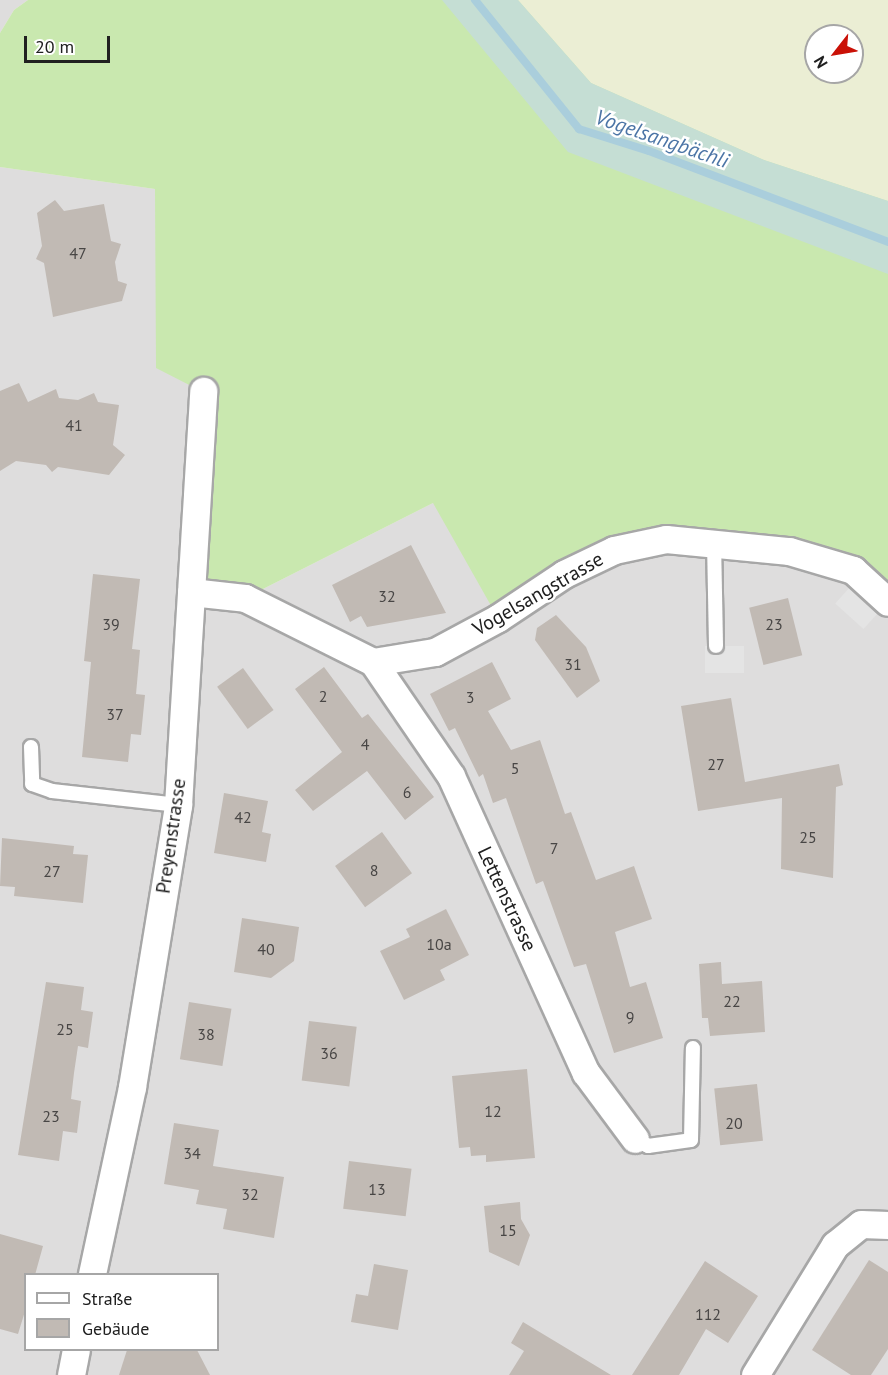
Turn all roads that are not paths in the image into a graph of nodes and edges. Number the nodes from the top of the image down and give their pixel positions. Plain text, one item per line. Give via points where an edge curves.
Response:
1 (203, 391) dead end
2 (714, 541) junction
3 (191, 592) junction
4 (888, 602) edge
5 (716, 646) dead end
6 (373, 662) junction
7 (31, 747) dead end
8 (178, 805) junction
9 (693, 1048) dead end
10 (635, 1139) joint
11 (888, 1225) edge
12 (92, 1273) edge
13 (76, 1351) edge
14 (71, 1375) edge
15 (755, 1375) edge

1 - 3 street, Preyenstrasse
2 - 4 street, Vogelsangstrasse via 789,551 853,570
2 - 5 lane
2 - 6 street, Vogelsangstrasse via 666,539 614,550 564,574 498,618 435,652
3 - 6 street via 245,598
3 - 8 street, Preyenstrasse
6 - 10 street, Lettenstrasse via 451,776 586,1073
7 - 8 lane via 32,784 52,791
8 - 12 street, Preyenstrasse via 132,1087
9 - 10 lane via 691,1140 648,1146
11 - 15 street via 861,1224 835,1245
13 - 14 street

